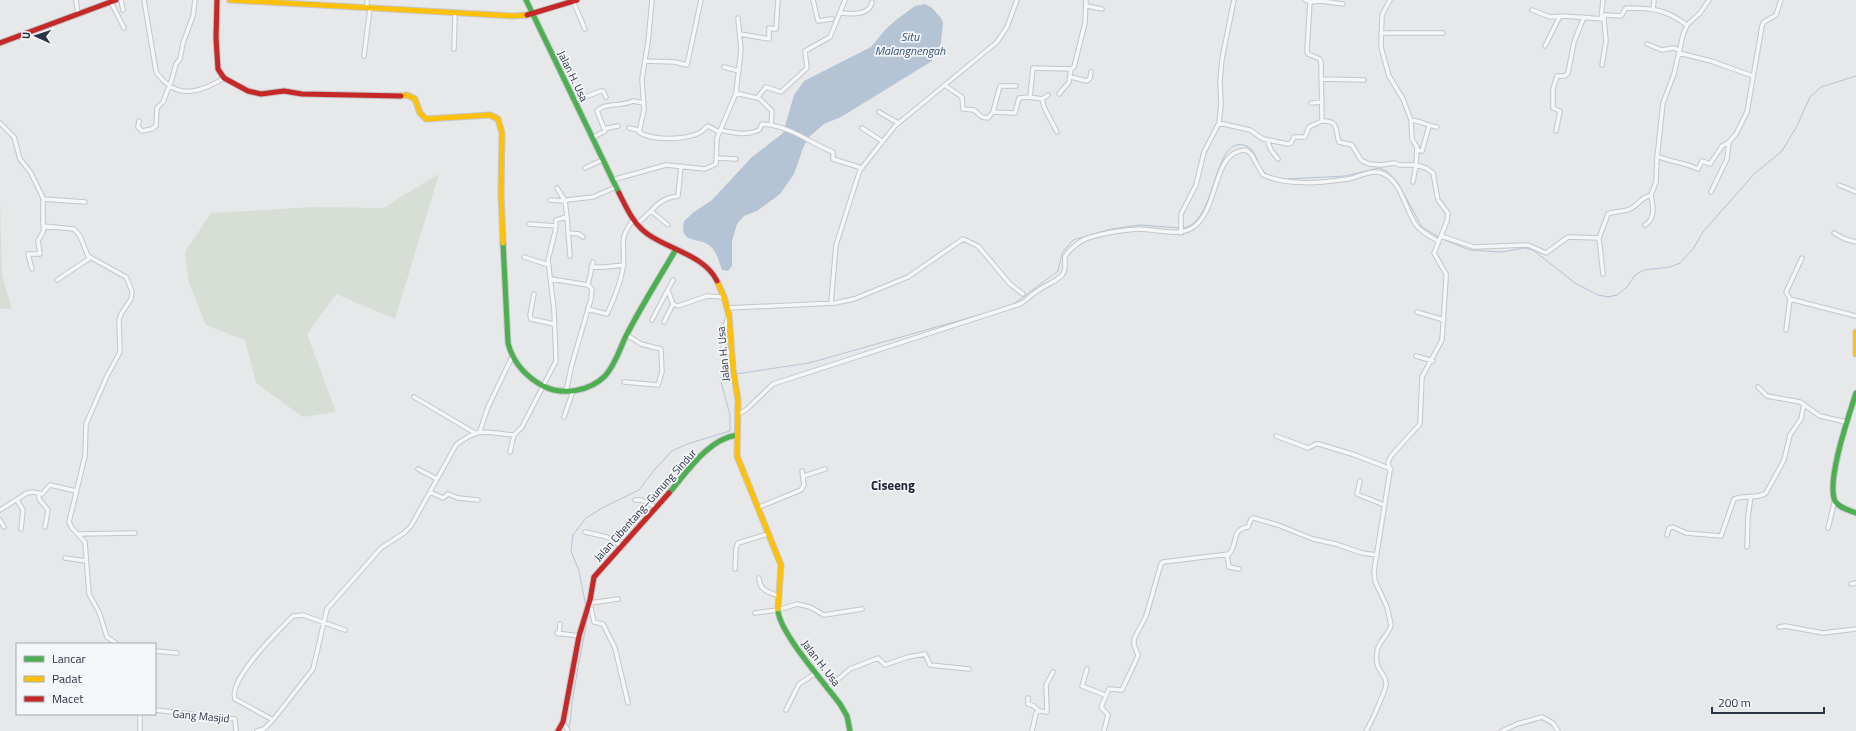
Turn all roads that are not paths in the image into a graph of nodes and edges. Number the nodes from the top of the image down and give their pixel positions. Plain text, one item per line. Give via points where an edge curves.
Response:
1 (76, 0) edge
2 (121, 0) edge
3 (144, 0) edge
4 (195, 0) edge
5 (217, 0) edge
6 (230, 0) edge
7 (367, 0) edge
8 (526, 0) edge
9 (575, 0) edge
10 (652, 0) edge
11 (701, 0) edge
12 (778, 0) edge
13 (813, 0) edge
14 (846, 0) edge
15 (1017, 0) edge
16 (1086, 0) edge
17 (1234, 0) edge
18 (1305, 0) edge
19 (1390, 0) edge
20 (1603, 0) edge
21 (1654, 0) edge
22 (1709, 0) edge
23 (1781, 0) edge
24 (114, 1) edge
25 (280, 2) edge
26 (872, 2) dead end
27 (1310, 2) junction
28 (324, 3) edge
29 (1342, 4) dead end
30 (1087, 6) junction
31 (369, 8) junction
32 (1102, 9) dead end
33 (1653, 9) junction
34 (123, 10) dead end
35 (1532, 10) dead end
36 (455, 13) junction
37 (840, 13) junction
38 (78, 14) junction
39 (533, 14) junction
40 (1560, 16) junction
41 (738, 18) dead end
42 (1584, 18) junction
43 (1602, 19) junction
44 (832, 20) dead end
45 (1687, 25) junction
46 (124, 28) dead end
47 (585, 29) dead end
48 (1381, 33) junction
49 (1443, 33) dead end
50 (740, 34) junction
51 (0, 43) edge
52 (1647, 44) dead end
53 (1545, 46) dead end
54 (454, 49) dead end
55 (1679, 52) junction
56 (364, 56) dead end
57 (645, 61) junction
58 (1602, 65) dead end
59 (724, 67) dead end
60 (1071, 69) junction
61 (739, 71) junction
62 (1091, 72) dead end
63 (1753, 76) junction
64 (1070, 77) junction
65 (224, 78) junction
66 (1321, 79) junction
67 (1364, 80) dead end
68 (169, 86) junction
69 (946, 86) junction
70 (1016, 86) dead end
71 (736, 93) junction
72 (1060, 94) dead end
73 (1048, 95) dead end
74 (606, 97) dead end
75 (1030, 97) junction
76 (759, 98) junction
77 (1042, 98) junction
78 (574, 101) junction
79 (1311, 102) dead end
80 (1322, 102) junction
81 (644, 103) junction
82 (879, 112) dead end
83 (993, 112) junction
84 (1411, 120) junction
85 (139, 121) dead end
86 (1322, 121) junction
87 (0, 123) edge
88 (898, 123) junction
89 (1219, 123) junction
90 (771, 125) junction
91 (618, 126) dead end
92 (1429, 126) junction
93 (1437, 127) dead end
94 (629, 128) dead end
95 (862, 128) dead end
96 (604, 129) junction
97 (638, 130) junction
98 (720, 131) junction
99 (1556, 131) dead end
100 (1057, 132) dead end
101 (592, 138) junction
102 (1267, 140) junction
103 (882, 141) junction
104 (1729, 142) junction
105 (1417, 150) junction
106 (1422, 151) junction
107 (1428, 151) dead end
108 (1657, 156) junction
109 (717, 158) junction
110 (736, 159) dead end
111 (1278, 159) dead end
112 (602, 160) junction
113 (1416, 165) junction
114 (681, 166) junction
115 (585, 168) dead end
116 (862, 168) junction
117 (612, 180) junction
118 (1413, 182) dead end
119 (1839, 185) dead end
120 (616, 187) junction
121 (557, 188) dead end
122 (1711, 192) dead end
123 (1856, 192) edge
124 (1651, 195) junction
125 (43, 199) junction
126 (550, 200) dead end
127 (565, 201) junction
128 (85, 202) dead end
129 (651, 211) junction
130 (567, 217) junction
131 (635, 222) junction
132 (529, 224) dead end
133 (668, 225) dead end
134 (1645, 225) dead end
135 (44, 226) junction
136 (556, 226) junction
137 (1181, 232) junction
138 (568, 233) junction
139 (1834, 233) dead end
140 (1441, 236) junction
141 (584, 237) dead end
142 (1598, 238) junction
143 (1438, 241) junction
144 (1856, 242) edge
145 (675, 251) junction
146 (570, 256) dead end
147 (524, 257) dead end
148 (90, 258) junction
149 (1802, 258) dead end
150 (549, 265) junction
151 (624, 265) junction
152 (32, 270) dead end
153 (1603, 274) dead end
154 (551, 279) junction
155 (57, 280) dead end
156 (673, 280) dead end
157 (588, 285) junction
158 (668, 291) junction
159 (534, 294) dead end
160 (1023, 294) dead end
161 (724, 297) junction
162 (1790, 299) junction
163 (831, 303) junction
164 (673, 304) junction
165 (728, 308) junction
166 (588, 309) junction
167 (1417, 312) dead end
168 (730, 315) junction
169 (1856, 316) edge
170 (652, 320) dead end
171 (1444, 320) junction
172 (664, 322) dead end
173 (554, 324) junction
174 (1786, 330) dead end
175 (1856, 332) edge
176 (626, 335) junction
177 (732, 353) junction
178 (1856, 354) edge
179 (1416, 356) dead end
180 (511, 358) junction
181 (1433, 361) junction
182 (624, 382) dead end
183 (544, 387) junction
184 (1758, 387) dead end
185 (566, 391) junction
186 (573, 391) junction
187 (1855, 396) edge
188 (414, 397) dead end
189 (1804, 404) junction
190 (738, 414) junction
191 (564, 418) dead end
192 (1846, 422) junction
193 (480, 431) junction
194 (475, 433) junction
195 (514, 435) junction
196 (737, 435) junction
197 (1276, 436) dead end
198 (510, 452) dead end
199 (418, 469) dead end
200 (1390, 469) junction
201 (825, 470) dead end
202 (802, 471) dead end
203 (804, 476) junction
204 (438, 478) junction
205 (1360, 482) dead end
206 (76, 491) junction
207 (430, 492) junction
208 (39, 494) junction
209 (1751, 496) junction
210 (17, 500) junction
211 (478, 500) dead end
212 (635, 500) dead end
213 (1835, 500) junction
214 (1384, 505) junction
215 (656, 507) junction
216 (757, 508) junction
217 (0, 510) edge
218 (1856, 512) edge
219 (0, 520) edge
220 (46, 527) dead end
221 (4, 528) dead end
222 (1828, 528) dead end
223 (21, 529) dead end
224 (584, 532) dead end
225 (135, 533) dead end
226 (79, 534) junction
227 (768, 534) junction
228 (1667, 535) dead end
229 (623, 547) junction
230 (1747, 547) dead end
231 (1227, 555) junction
232 (1377, 555) junction
233 (65, 558) dead end
234 (86, 561) junction
235 (735, 569) dead end
236 (1239, 569) dead end
237 (759, 578) dead end
238 (1856, 583) edge
239 (1851, 584) dead end
240 (779, 596) junction
241 (618, 599) dead end
242 (589, 603) junction
243 (778, 610) junction
244 (862, 610) dead end
245 (755, 613) dead end
246 (323, 623) junction
247 (560, 624) dead end
248 (1779, 627) dead end
249 (1856, 629) edge
250 (345, 630) dead end
251 (579, 636) junction
252 (116, 643) edge
253 (156, 651) edge
254 (177, 653) dead end
255 (969, 669) dead end
256 (1087, 669) dead end
257 (1053, 672) dead end
258 (816, 673) junction
259 (828, 688) junction
260 (1105, 695) junction
261 (1028, 698) dead end
262 (628, 703) dead end
263 (156, 710) edge
264 (786, 710) dead end
265 (1039, 711) junction
266 (140, 715) edge
267 (273, 720) junction
268 (563, 722) junction
269 (567, 730) edge
270 (140, 731) edge
271 (236, 731) edge
272 (258, 731) edge
273 (558, 731) edge
274 (850, 731) edge
275 (1032, 731) edge
276 (1104, 731) edge
277 (1366, 731) edge
278 (1502, 731) edge
279 (1558, 731) edge

1 - 38 street
2 - 34 street
3 - 68 street via 157,73
4 - 68 street via 192,21
5 - 65 street via 217,64
6 - 25 street
7 - 31 street
8 - 39 street, Jalan H. Usa
9 - 39 street
9 - 47 street
10 - 57 street
11 - 57 street via 687,66 674,62
12 - 50 street via 776,29 769,28 769,39
13 - 44 street via 818,21
14 - 37 street
15 - 69 street via 1002,37
16 - 30 street
17 - 89 street via 1222,59
18 - 27 street
19 - 48 street via 1382,15
20 - 43 street
21 - 33 street
22 - 45 street
23 - 63 street via 1776,15 1762,26
24 - 38 street
24 - 46 street
25 - 28 street
26 - 37 street via 867,11
27 - 29 street
27 - 66 street via 1307,50 1312,57 1320,60
28 - 31 street
30 - 32 street
30 - 60 street via 1076,63
31 - 36 street
31 - 56 street
33 - 43 street via 1626,8 1621,16 1605,15
33 - 45 street via 1671,13
35 - 40 street via 1547,16
36 - 39 street via 513,16
36 - 54 street
37 - 76 street via 830,37 805,50 808,66 806,70 781,92 766,88
38 - 51 street
39 - 78 street, Jalan H. Usa
40 - 42 street
40 - 53 street
41 - 50 street
42 - 43 street
42 - 99 street via 1574,42 1568,73 1565,76 1557,76 1553,89 1553,108 1560,111
43 - 58 street via 1606,41
45 - 55 street
48 - 49 street
48 - 84 street via 1382,52 1389,76 1403,99
50 - 61 street via 742,50
52 - 55 street via 1662,50 1673,48
55 - 63 street
55 - 108 street via 1663,102
57 - 81 street via 642,79
59 - 61 street
60 - 64 street
60 - 75 street via 1033,68
61 - 71 street
62 - 64 street via 1087,81
63 - 104 street via 1747,112 1740,128
64 - 72 street
65 - 68 street via 199,90 180,91
65 - 180 street via 260,94 284,91 302,94 407,95 415,99 420,114 426,119 490,115 497,117 502,133 501,194 507,339
66 - 67 street
66 - 80 street
68 - 85 street via 163,102 157,108 157,124 154,129 141,130 138,127
69 - 83 street via 962,97 964,109 974,110 982,117 988,118
69 - 88 street
70 - 83 street via 1000,86
71 - 76 street
71 - 98 street
73 - 77 street
74 - 78 street via 601,91
75 - 77 street
75 - 83 street via 1018,99 1015,113
76 - 90 street via 772,111
77 - 100 street
78 - 101 street, Jalan H. Usa
79 - 80 street
80 - 86 street
81 - 96 street via 633,101 627,105 602,106 597,111
81 - 97 street
82 - 88 street
84 - 92 street via 1421,121
84 - 105 street via 1412,139
86 - 102 street via 1309,127 1305,137 1294,137 1289,144
86 - 113 street via 1330,120 1334,123 1339,142 1352,145 1361,160 1369,164
87 - 125 street via 14,137 20,159 31,173
88 - 103 street
89 - 102 street via 1250,130
89 - 137 street via 1204,152 1196,185 1181,214
90 - 98 street via 762,124 759,130 752,133
90 - 116 street via 785,127 810,143 833,152 834,159
91 - 96 street
92 - 93 street
92 - 106 street
94 - 97 street
95 - 103 street
96 - 101 street via 604,132
97 - 98 street via 646,135 672,138 700,132 708,126
98 - 109 street via 716,141
101 - 112 street, Jalan H. Usa
102 - 111 street
103 - 116 street
104 - 108 street via 1722,146 1710,164 1702,161 1698,169
104 - 122 street via 1727,159
105 - 106 street
105 - 113 street
106 - 107 street
108 - 124 street via 1656,182
109 - 110 street
109 - 114 street via 716,164 710,168
112 - 115 street
112 - 117 street, Jalan H. Usa
113 - 118 street
113 - 140 street via 1433,173 1438,200 1448,213
114 - 117 street via 658,166
114 - 129 street via 678,196 670,196
116 - 163 street via 836,245
117 - 120 street, Jalan H. Usa
119 - 123 street
120 - 127 street via 592,196
120 - 131 street, Jalan H. Usa
121 - 127 street
124 - 134 street via 1653,217
124 - 142 street via 1640,199 1629,209 1608,214
125 - 128 street
125 - 135 street via 41,220
126 - 127 street
127 - 130 street
129 - 131 street
129 - 133 street
130 - 136 street via 556,220
130 - 138 street
131 - 145 street, Jalan H. Usa via 649,235
131 - 151 street via 623,236
132 - 136 street
135 - 148 street via 74,229
135 - 152 street via 38,241 40,254 28,255
136 - 150 street
137 - 143 street via 1196,224 1208,210 1225,160 1233,153 1246,150 1263,175 1284,182 1324,182 1372,172 1382,173 1392,181 1416,226
137 - 190 street via 1137,229 1087,238 1068,252 1064,272 1060,277 1020,304 773,384 747,409
138 - 141 street
138 - 146 street
139 - 144 street
140 - 142 street via 1474,247 1528,245 1546,253 1568,237
140 - 143 street
142 - 153 street
143 - 171 street via 1434,252 1446,274 1447,284
145 - 161 street, Jalan H. Usa via 706,266
145 - 176 street
147 - 150 street
148 - 155 street
148 - 206 street via 126,277 132,291 131,299 119,320 120,352 86,424 85,456
149 - 162 street via 1786,292
150 - 154 street
151 - 157 street via 609,268 592,264
151 - 166 street via 616,295 607,314
154 - 157 street
154 - 173 street
156 - 158 street
157 - 166 street via 592,289
158 - 164 street
158 - 170 street
159 - 173 street via 531,319
160 - 163 street via 1010,284 982,250 963,239 908,277 854,299
161 - 164 street via 703,297 680,306
161 - 165 street, Jalan H. Usa
162 - 169 street
162 - 174 street
163 - 165 street
164 - 172 street
165 - 168 street, Jalan H. Usa
166 - 185 street
167 - 171 street
168 - 177 street, Jalan H. Usa
168 - 177 street via 726,322 723,348
171 - 181 street via 1442,340
173 - 183 street via 556,361
175 - 178 street
176 - 182 street via 641,344 662,349 662,372 658,385
176 - 186 street via 606,375 593,384
177 - 190 street, Jalan H. Usa
179 - 181 street
180 - 183 street via 519,369
180 - 193 street via 488,407
181 - 200 street via 1422,377 1420,424 1389,459
183 - 185 street
183 - 195 street via 522,427
184 - 189 street via 1767,396 1796,400
185 - 186 street
186 - 191 street
187 - 192 street
188 - 194 street
189 - 192 street via 1820,416
189 - 209 street via 1801,419 1792,431 1784,460 1766,493
190 - 196 street, Jalan H. Usa
192 - 213 street via 1835,467
193 - 194 street
193 - 195 street
194 - 204 street via 456,445
195 - 198 street
196 - 215 street, Jalan Cibentang–Gunung Sindur via 715,444 683,475
196 - 216 street, Jalan H. Usa via 736,456
197 - 200 street via 1308,448 1319,444
199 - 204 street
200 - 214 street
201 - 203 street
202 - 203 street
203 - 216 street via 801,490
204 - 207 street
205 - 214 street via 1357,494
206 - 208 street via 53,485
206 - 226 street via 69,522
207 - 211 street via 443,498 448,494
207 - 246 street via 411,526 378,551 327,609
208 - 210 street via 31,492
208 - 220 street via 39,499 48,510
209 - 228 street via 1734,499 1720,537 1686,533 1673,527 1668,528
209 - 230 street
210 - 217 street
210 - 223 street via 23,510
212 - 215 street
213 - 218 street
213 - 222 street
214 - 232 street
215 - 229 street, Jalan Cibentang–Gunung Sindur
216 - 227 street, Jalan H. Usa
219 - 221 street
224 - 229 street via 607,537
225 - 226 street
226 - 234 street via 85,542
227 - 235 street via 738,544
227 - 240 street, Jalan H. Usa via 781,565
229 - 242 street, Jalan Cibentang–Gunung Sindur via 594,577
231 - 232 street via 1232,549 1239,529 1248,527 1254,518 1313,539
231 - 236 street via 1228,567
231 - 260 street via 1172,560 1161,564 1146,616 1134,639 1137,658 1122,690 1110,689
232 - 277 street via 1374,576 1387,607 1391,625 1378,646 1377,655 1377,666 1386,686 1379,699 1374,719
233 - 234 street
234 - 252 street via 89,594 107,637
237 - 240 street via 759,584 764,591
238 - 239 street
240 - 243 street, Jalan H. Usa
241 - 242 street
242 - 251 street, Jalan Cibentang–Gunung Sindur
242 - 262 street via 592,619 603,624 615,648
243 - 244 street via 798,604 824,615
243 - 245 street
243 - 258 street, Jalan H. Usa via 786,633
246 - 250 street
246 - 267 street via 313,669
246 - 267 street via 303,615 293,616 258,652 237,683 233,691 235,700
247 - 251 street via 558,634
248 - 249 street via 1826,633
251 - 268 street
253 - 254 street
255 - 259 street via 930,665 925,654 885,665 878,658 850,669
256 - 260 street via 1082,686
257 - 265 street via 1046,684 1047,712
258 - 259 street, Jalan H. Usa
258 - 264 street via 798,684
259 - 274 street, Jalan H. Usa via 844,711
260 - 276 street via 1101,707 1108,715
261 - 265 street via 1028,704
263 - 271 street, Gang Masjid via 235,719
265 - 275 street via 1036,713
266 - 270 street
267 - 272 street
268 - 269 street
268 - 273 street
278 - 279 street via 1542,717 1553,723

